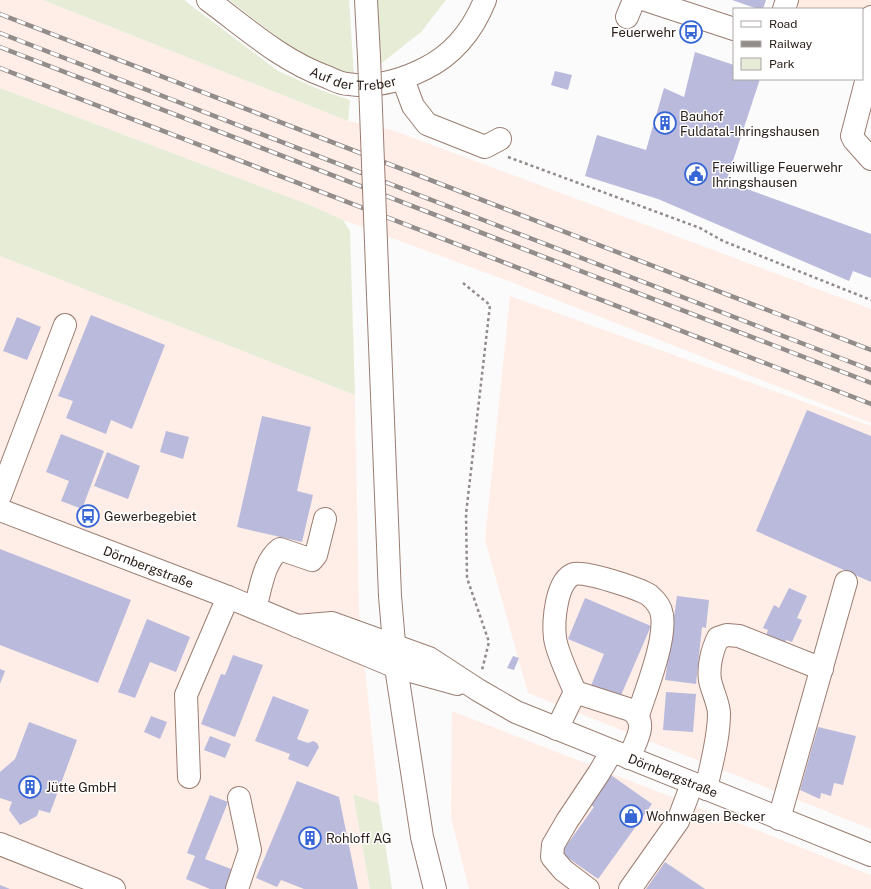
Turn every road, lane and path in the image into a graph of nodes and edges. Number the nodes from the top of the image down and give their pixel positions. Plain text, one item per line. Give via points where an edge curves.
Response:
1 (208, 0) edge
2 (366, 0) edge
3 (485, 0) edge
4 (646, 0) edge
5 (871, 17) edge
6 (733, 29) edge
7 (866, 73) edge
8 (403, 79) junction
9 (493, 143) joint
10 (871, 159) edge
11 (463, 283) dead end
12 (871, 300) edge
13 (65, 325) dead end
14 (0, 496) edge
15 (0, 510) edge
16 (325, 519) dead end
17 (846, 582) dead end
18 (228, 597) junction
19 (255, 608) junction
20 (395, 657) junction
21 (822, 669) junction
22 (478, 690) junction
23 (575, 692) junction
24 (638, 715) junction
25 (557, 729) junction
26 (620, 755) junction
27 (189, 777) dead end
28 (699, 787) junction
29 (239, 798) dead end
30 (778, 819) junction
31 (0, 844) edge
32 (871, 855) edge
33 (114, 889) edge
34 (237, 889) edge
35 (435, 889) edge
36 (588, 889) edge
37 (630, 889) edge

1 - 8 street, Auf der Treber via 284,57 317,74 346,84 369,85
2 - 20 street, bridge
3 - 8 street, Auf der Treber via 464,38 436,63
4 - 6 street
5 - 7 street
7 - 10 street via 852,136
8 - 9 street via 413,106 427,124
9 - 12 path via 700,228 723,241
11 - 22 path via 490,305 466,514 468,578 489,642
13 - 14 street
15 - 18 street, Dörnbergstraße
16 - 19 street via 316,555 312,560 280,550 272,556 264,574
17 - 21 street
18 - 19 street, Dörnbergstraße
18 - 27 street via 186,695
19 - 20 street, Dörnbergstraße via 297,626
20 - 22 street, Dörnbergstraße
20 - 35 street via 422,837
21 - 28 street via 739,636 727,635 718,638 712,649 710,680 716,698 716,742
21 - 30 street
22 - 25 street, Dörnbergstraße via 516,712
23 - 24 street via 631,710
23 - 24 street via 555,639 553,620 557,599 565,580 573,574 588,573 648,594 657,602 662,614 660,638
23 - 25 street
24 - 26 street via 641,724
25 - 26 street, Dörnbergstraße
26 - 28 street, Dörnbergstraße
26 - 36 street via 600,773 553,845 552,857 563,870
28 - 30 street, Dörnbergstraße
28 - 37 street
29 - 34 street via 250,850
30 - 32 street, Dörnbergstraße
31 - 33 street

